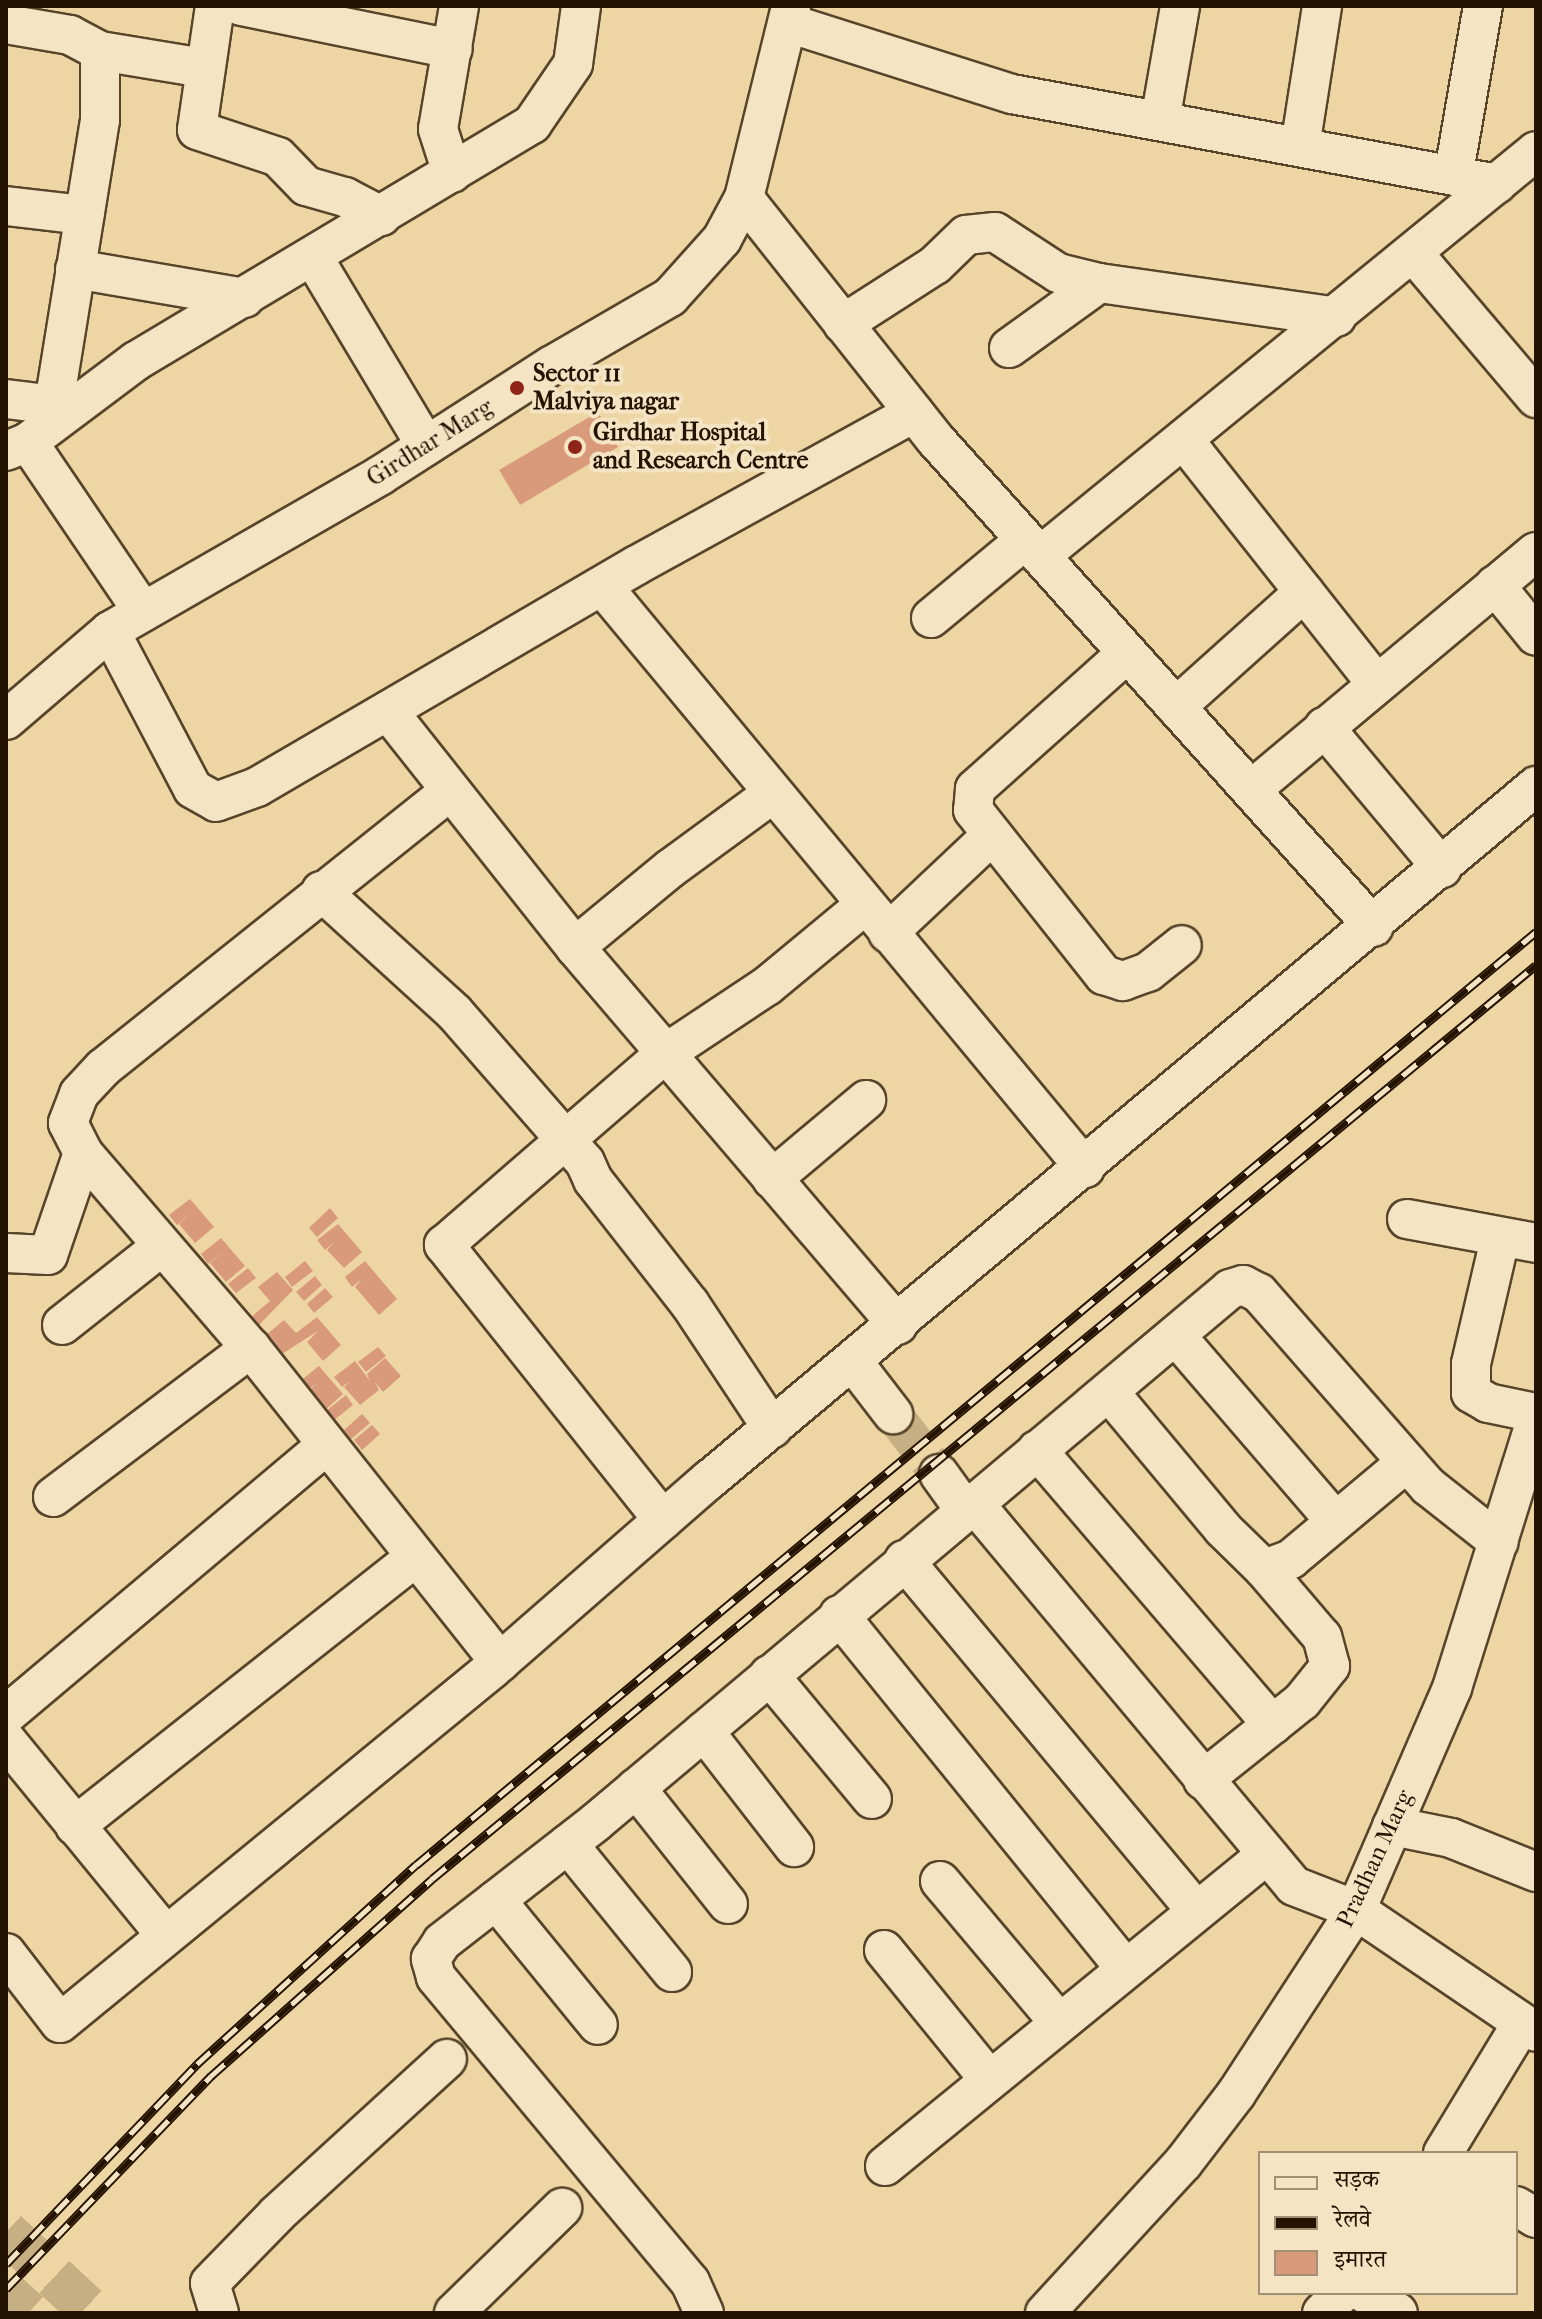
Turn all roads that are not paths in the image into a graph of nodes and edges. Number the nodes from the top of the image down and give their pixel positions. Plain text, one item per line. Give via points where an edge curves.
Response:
1 (215, 6) edge
2 (241, 6) edge
3 (459, 6) edge
4 (581, 6) edge
5 (1180, 6) edge
6 (1322, 6) edge
7 (1483, 6) edge
8 (789, 14) edge
9 (6, 24) edge
10 (453, 49) junction
11 (100, 51) junction
12 (204, 68) junction
13 (1160, 121) junction
14 (1300, 147) junction
15 (1536, 151) edge
16 (1454, 172) junction
17 (452, 173) junction
18 (1497, 184) junction
19 (744, 198) junction
20 (6, 206) edge
21 (84, 215) junction
22 (381, 216) junction
23 (1414, 254) junction
24 (313, 257) junction
25 (75, 269) junction
26 (1099, 283) junction
27 (245, 298) junction
28 (1337, 317) junction
29 (843, 324) junction
30 (1009, 348) dead end
31 (1536, 398) edge
32 (6, 399) edge
33 (914, 413) junction
34 (35, 431) edge
35 (1184, 440) junction
36 (426, 446) junction
37 (1033, 548) junction
38 (1536, 552) edge
39 (1495, 585) junction
40 (603, 587) junction
41 (1304, 592) junction
42 (143, 612) junction
43 (931, 618) dead end
44 (110, 631) junction
45 (1536, 636) edge
46 (1127, 653) junction
47 (1376, 683) junction
48 (1176, 707) junction
49 (388, 711) junction
50 (6, 720) edge
51 (1324, 727) junction
52 (1536, 786) edge
53 (1251, 790) junction
54 (450, 791) junction
55 (772, 794) junction
56 (992, 835) junction
57 (1442, 868) junction
58 (321, 891) junction
59 (876, 919) junction
60 (1374, 927) junction
61 (1182, 945) dead end
62 (575, 947) junction
63 (666, 1053) junction
64 (866, 1100) dead end
65 (564, 1142) junction
66 (83, 1153) junction
67 (1085, 1168) junction
68 (772, 1179) junction
69 (1407, 1219) dead end
70 (1518, 1241) edge
71 (162, 1246) junction
72 (6, 1253) edge
73 (62, 1325) dead end
74 (898, 1325) junction
75 (1176, 1336) junction
76 (251, 1348) junction
77 (853, 1362) junction
78 (1109, 1392) junction
79 (1536, 1413) edge
80 (893, 1414) tunnel mouth
81 (1536, 1420) edge
82 (772, 1428) junction
83 (326, 1446) junction
84 (1037, 1450) junction
85 (1407, 1462) junction
86 (939, 1474) tunnel mouth
87 (53, 1497) dead end
88 (969, 1506) junction
89 (663, 1520) junction
90 (1335, 1521) junction
91 (1499, 1542) junction
92 (416, 1557) junction
93 (904, 1560) junction
94 (1264, 1569) junction
95 (839, 1615) junction
96 (500, 1662) junction
97 (769, 1675) junction
98 (6, 1715) edge
99 (1273, 1725) junction
100 (704, 1731) junction
101 (6, 1740) edge
102 (1203, 1780) junction
103 (636, 1788) junction
104 (872, 1799) dead end
105 (75, 1826) junction
106 (1392, 1826) junction
107 (568, 1844) junction
108 (794, 1847) dead end
109 (1266, 1855) junction
110 (1536, 1872) edge
111 (940, 1881) dead end
112 (496, 1900) junction
113 (728, 1904) dead end
114 (1196, 1910) junction
115 (1356, 1910) junction
116 (165, 1934) junction
117 (884, 1950) dead end
118 (6, 1953) edge
119 (1124, 1967) junction
120 (672, 1972) dead end
121 (1058, 2021) junction
122 (598, 2025) dead end
123 (1529, 2027) edge
124 (447, 2059) dead end
125 (988, 2078) junction
126 (1444, 2151) edge
127 (885, 2166) dead end
128 (1518, 2207) edge
129 (562, 2208) dead end
130 (1536, 2218) edge
131 (1340, 2295) edge
132 (1367, 2295) edge
133 (219, 2313) edge
134 (454, 2313) edge
135 (704, 2313) edge
136 (1045, 2313) edge
137 (1322, 2313) edge
138 (1398, 2313) edge

1 - 12 street
2 - 10 street
3 - 10 street
4 - 17 street via 573,64 532,124
5 - 13 street
6 - 14 street
7 - 16 street
8 - 13 street via 1012,94
8 - 19 street, Girdhar Marg
9 - 11 street via 70,35
10 - 17 street via 438,129
11 - 12 street
11 - 21 street via 100,120
12 - 22 street via 197,130 278,157 306,186 345,197
13 - 14 street
14 - 16 street
15 - 18 street
16 - 18 street
17 - 22 street
18 - 23 street
19 - 29 street
19 - 36 street, Girdhar Marg via 722,239 670,297
20 - 21 street
21 - 25 street
22 - 24 street
23 - 28 street
23 - 31 street
24 - 27 street
24 - 36 street
25 - 27 street
25 - 34 street
26 - 28 street
26 - 29 street via 1058,273 995,232 966,235 935,265
26 - 30 street
27 - 34 street via 136,361
28 - 35 street
29 - 33 street
32 - 34 street
33 - 37 street
33 - 40 street
34 - 42 street
35 - 37 street
35 - 41 street
36 - 42 street, Girdhar Marg
37 - 43 street
37 - 46 street
38 - 39 street
39 - 45 street
39 - 47 street
40 - 49 street
40 - 55 street
41 - 47 street
41 - 48 street
42 - 44 street, Girdhar Marg
44 - 49 street via 193,789 216,802 257,787
44 - 50 street, Girdhar Marg
46 - 48 street
46 - 56 street via 975,789 973,810
47 - 51 street
48 - 53 street
49 - 54 street
51 - 53 street
51 - 57 street
52 - 57 street
53 - 60 street
54 - 58 street
54 - 62 street
55 - 59 street
55 - 62 street
56 - 59 street
56 - 61 street via 1104,975 1123,981 1148,972
57 - 60 street
58 - 65 street via 454,1012
58 - 66 street via 103,1068 79,1094 68,1123
59 - 63 street
59 - 67 street
60 - 67 street
62 - 63 street
63 - 65 street
63 - 68 street
64 - 68 street
65 - 82 street via 585,1162 593,1180 690,1304
65 - 89 street via 444,1245
66 - 71 street
66 - 72 street via 48,1255
67 - 74 street
68 - 74 street
69 - 70 street
70 - 79 street via 1471,1364 1471,1393 1488,1403
71 - 73 street
71 - 76 street
74 - 77 street
75 - 78 street
75 - 85 street via 1230,1289 1243,1285 1259,1293
75 - 90 street
76 - 83 street
76 - 87 street
77 - 80 street
77 - 82 street
78 - 84 street
78 - 94 street via 1223,1529
81 - 91 street, Pradhan Marg
82 - 89 street
83 - 92 street
83 - 98 street
84 - 88 street
84 - 99 street
85 - 90 street
85 - 91 street via 1428,1486
86 - 88 street
88 - 93 street
88 - 102 street
89 - 96 street
90 - 94 street via 1291,1559
91 - 106 street, Pradhan Marg via 1452,1688
92 - 96 street
92 - 105 street
93 - 95 street
93 - 114 street
94 - 99 street via 1322,1637 1330,1666 1302,1701
95 - 97 street
95 - 119 street
96 - 116 street
97 - 100 street
97 - 104 street
99 - 102 street
100 - 103 street
100 - 108 street
101 - 105 street
102 - 109 street
103 - 107 street
103 - 113 street
105 - 116 street
106 - 110 street via 1451,1838
106 - 115 street, Pradhan Marg
107 - 112 street
107 - 120 street
109 - 114 street
109 - 115 street via 1294,1886
111 - 121 street
112 - 122 street
112 - 135 street via 442,1942 431,1959 436,1977 690,2282
114 - 119 street
115 - 123 street
115 - 136 street, Pradhan Marg via 1192,2151
116 - 118 street via 60,2023
117 - 125 street
119 - 121 street
121 - 125 street
123 - 126 street
124 - 133 street via 277,2214 210,2283
125 - 127 street
128 - 130 street
129 - 134 street
131 - 137 street
132 - 138 street

